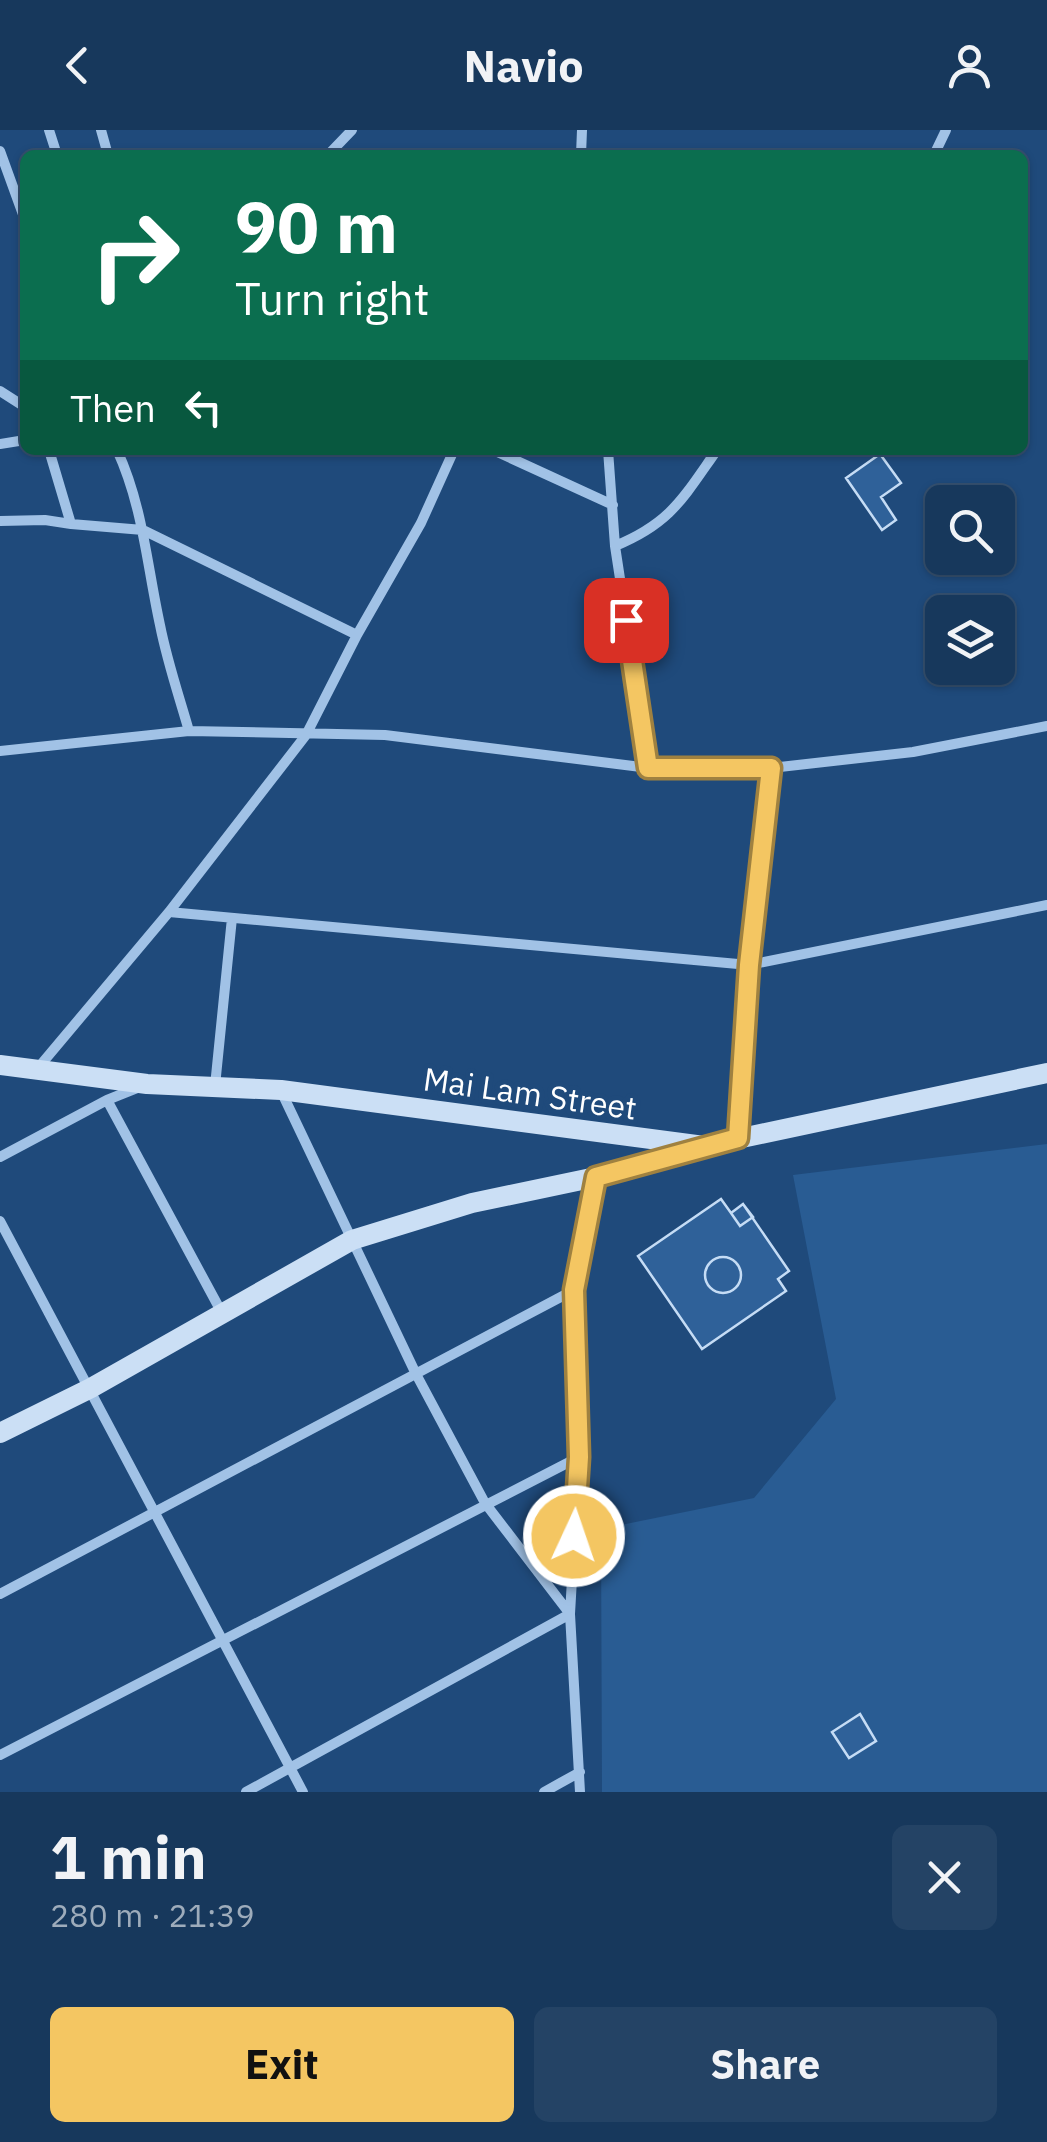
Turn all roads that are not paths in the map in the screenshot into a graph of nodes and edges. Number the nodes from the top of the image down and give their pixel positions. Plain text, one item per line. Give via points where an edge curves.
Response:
1 (352, 130) edge
2 (333, 150) edge
3 (0, 151) edge
4 (20, 206) edge
5 (50, 455) edge
6 (119, 455) edge
7 (452, 455) edge
8 (504, 455) edge
9 (608, 455) edge
10 (714, 455) edge
11 (612, 506) junction
12 (0, 522) edge
13 (71, 524) junction
14 (143, 530) junction
15 (615, 546) junction
16 (357, 636) junction
17 (1047, 726) edge
18 (189, 731) junction
19 (306, 735) junction
20 (0, 751) edge
21 (648, 768) junction
22 (771, 768) junction
23 (1047, 905) edge
24 (169, 912) junction
25 (232, 918) junction
26 (749, 965) junction
27 (0, 1065) edge
28 (37, 1068) junction
29 (1047, 1074) edge
30 (148, 1084) junction
31 (215, 1087) junction
32 (281, 1090) junction
33 (107, 1100) junction
34 (738, 1138) junction
35 (704, 1146) junction
36 (0, 1158) edge
37 (596, 1177) junction
38 (0, 1221) edge
39 (352, 1240) junction
40 (574, 1290) junction
41 (222, 1313) junction
42 (416, 1374) junction
43 (91, 1388) junction
44 (0, 1433) edge
45 (579, 1457) junction
46 (486, 1503) junction
47 (154, 1511) junction
48 (0, 1594) edge
49 (570, 1614) junction
50 (222, 1641) junction
51 (0, 1755) edge
52 (291, 1768) junction
53 (580, 1772) junction
54 (246, 1792) edge
55 (303, 1792) edge
56 (544, 1792) edge
57 (580, 1792) edge

1 - 2 street
3 - 4 street
5 - 13 street
6 - 14 street
7 - 16 street
8 - 11 street
9 - 11 street
10 - 15 street via 676,510
11 - 15 street
12 - 13 street
13 - 14 street
14 - 16 street
14 - 18 street via 160,627
15 - 21 street
16 - 19 street
17 - 22 street via 913,752
18 - 19 street
18 - 20 street
19 - 21 street via 385,735
19 - 24 street
21 - 22 street
22 - 26 street
23 - 26 street
24 - 25 street
24 - 28 street
25 - 26 street
25 - 31 street
26 - 34 street
27 - 28 street, Mai Lam Street
28 - 30 street, Mai Lam Street
29 - 34 street, Mai Lam Street
30 - 31 street, Mai Lam Street
30 - 33 street
31 - 32 street, Mai Lam Street
32 - 35 street, Mai Lam Street
32 - 39 street
33 - 36 street
33 - 41 street
34 - 35 street, Mai Lam Street
35 - 37 street
37 - 39 street
37 - 40 street
38 - 43 street
39 - 41 street
39 - 42 street
40 - 42 street
40 - 45 street
41 - 43 street
42 - 46 street
42 - 47 street
43 - 44 street
43 - 47 street
45 - 46 street
45 - 49 street
46 - 49 street
46 - 50 street
47 - 48 street
47 - 50 street
49 - 52 street
49 - 53 street
50 - 51 street
50 - 52 street
52 - 54 street
52 - 55 street
53 - 56 street
53 - 57 street

